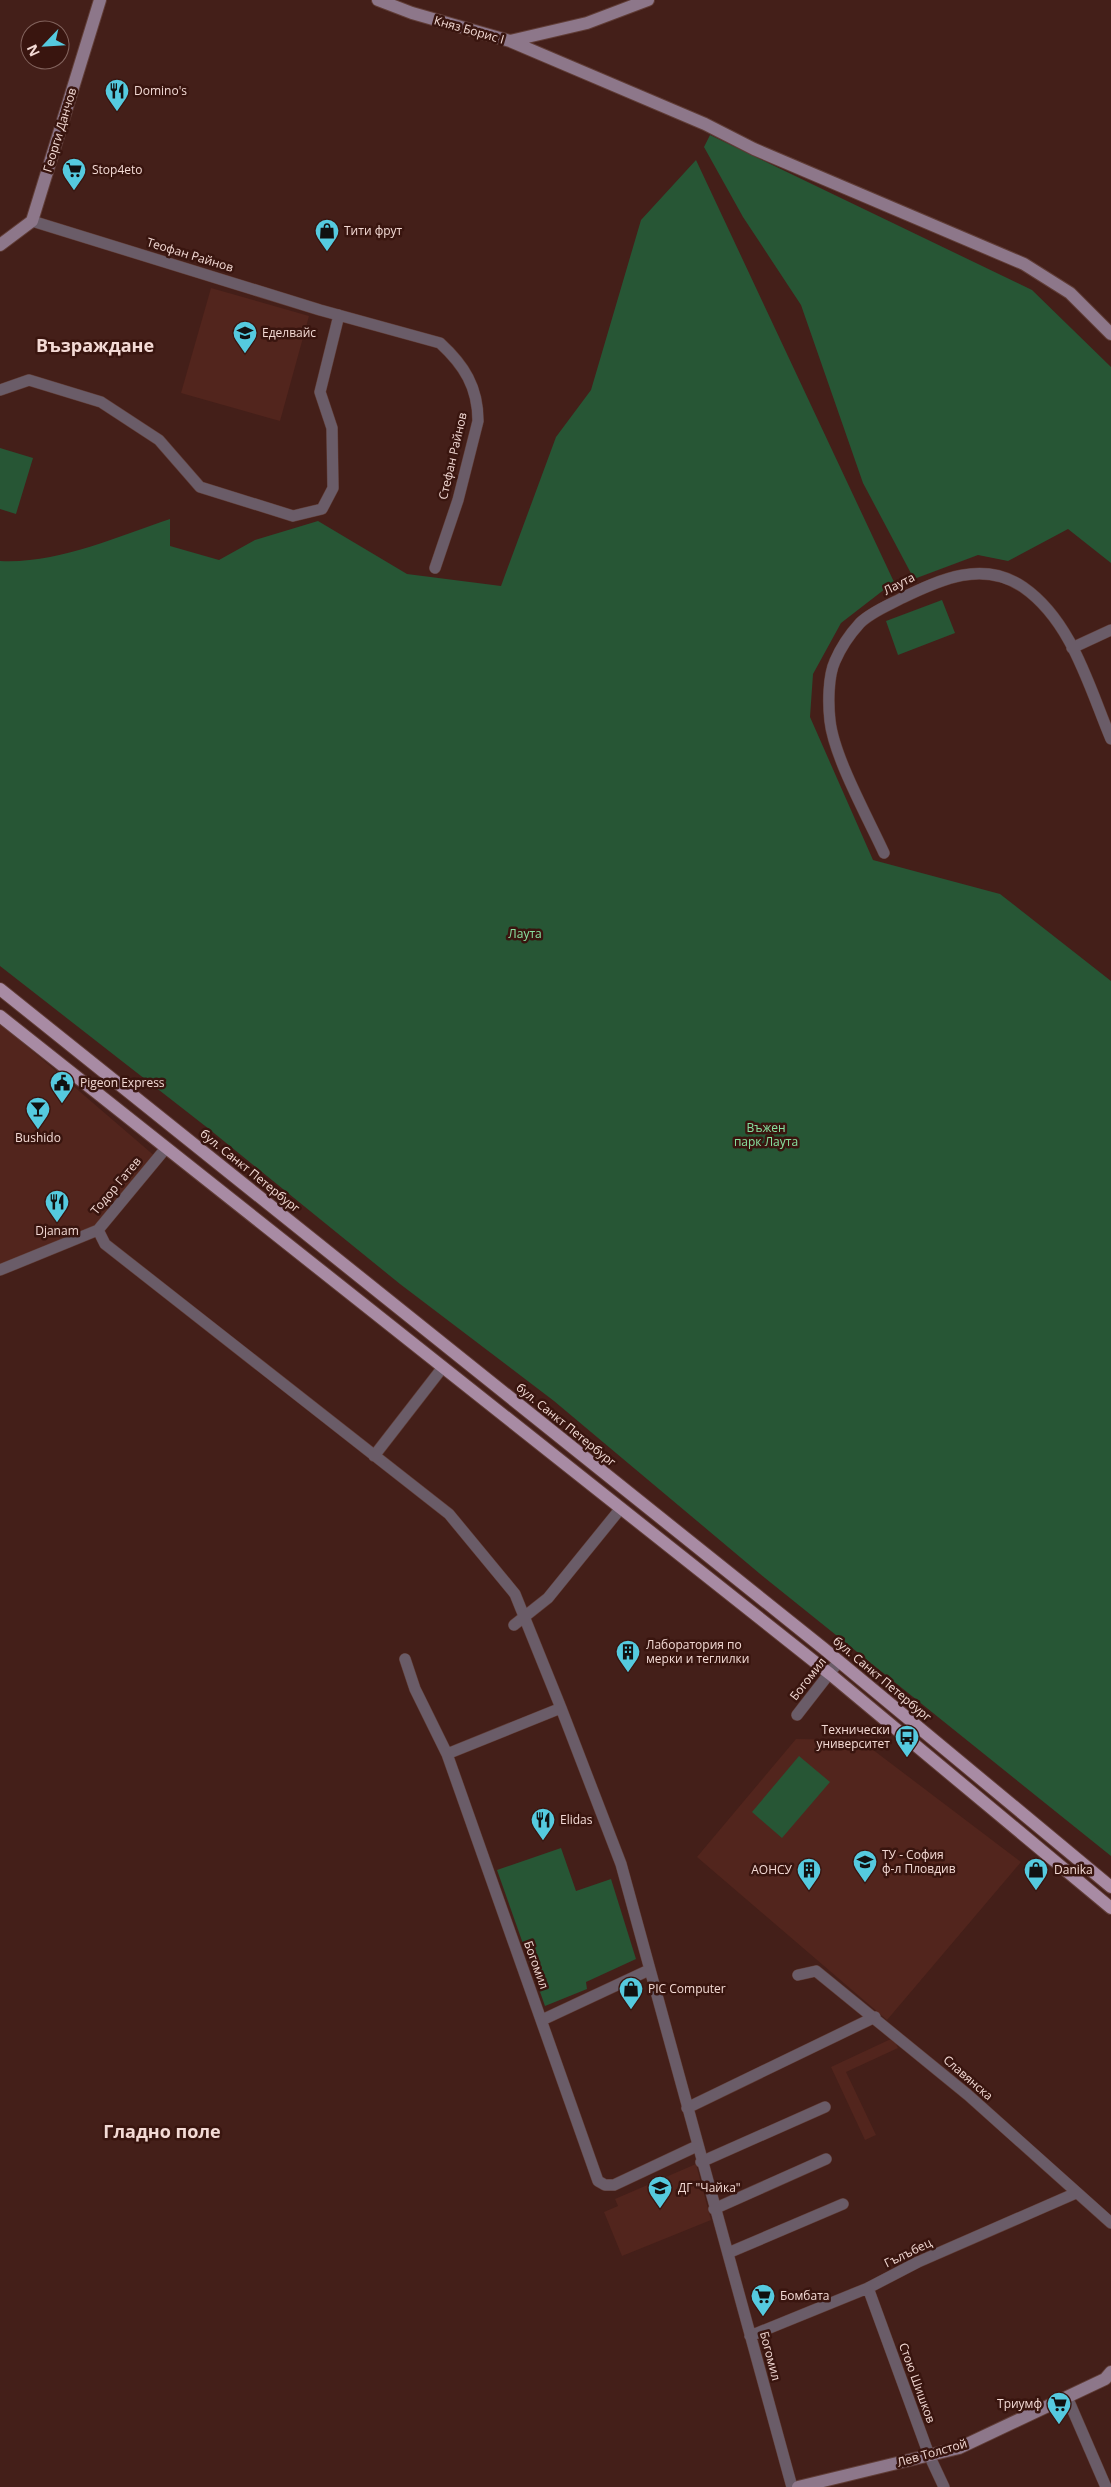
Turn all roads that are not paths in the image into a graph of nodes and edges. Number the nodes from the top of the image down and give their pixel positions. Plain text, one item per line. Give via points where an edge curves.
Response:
1 (100, 0) edge
2 (648, 0) edge
3 (385, 2) edge
4 (510, 42) junction
5 (32, 221) junction
6 (0, 245) edge
7 (340, 315) junction
8 (1111, 334) edge
9 (0, 390) edge
10 (435, 568) dead end
11 (1111, 630) edge
12 (1072, 648) junction
13 (1111, 738) edge
14 (884, 854) dead end
15 (0, 989) edge
16 (0, 1016) edge
17 (166, 1148) junction
18 (98, 1230) junction
19 (0, 1270) edge
20 (443, 1367) junction
21 (374, 1456) junction
22 (621, 1508) junction
23 (525, 1618) junction
24 (514, 1625) dead end
25 (405, 1659) dead end
26 (839, 1661) junction
27 (830, 1674) junction
28 (562, 1708) junction
29 (798, 1714) dead end
30 (446, 1754) junction
31 (1111, 1887) edge
32 (1111, 1908) edge
33 (649, 1970) junction
34 (798, 1975) dead end
35 (875, 2017) junction
36 (542, 2020) junction
37 (825, 2107) dead end
38 (687, 2108) junction
39 (697, 2146) junction
40 (826, 2159) dead end
41 (701, 2162) junction
42 (1076, 2193) junction
43 (843, 2204) dead end
44 (714, 2209) junction
45 (1111, 2223) edge
46 (728, 2253) junction
47 (868, 2288) junction
48 (750, 2336) junction
49 (1111, 2372) edge
50 (1067, 2397) junction
51 (929, 2456) junction
52 (1107, 2485) edge
53 (792, 2487) edge
54 (798, 2487) edge
55 (944, 2487) edge

1 - 5 street, Георги Данчов
2 - 4 street, Княз Борис I via 587,23
3 - 4 street, Княз Борис I
4 - 8 street via 1024,264 1070,293
5 - 6 street
5 - 7 street, Теофан Райнов
7 - 9 street via 320,392 332,428 333,488 322,509 292,516 200,487 159,440 101,402 29,380
7 - 10 street, Стефан Райнов via 440,343 470,377 478,421 458,500
11 - 12 street
12 - 13 street, Лаута
12 - 14 street, Лаута via 1043,604 1000,575 983,573 947,578 888,605 861,622 834,663 830,721 836,744
15 - 26 main road, бул. Санкт Петербург
16 - 17 main road
17 - 18 street, Тодор Гатев
17 - 20 main road
18 - 19 street, Тодор Гатев
18 - 21 street, Богомил via 105,1244
20 - 21 street
20 - 22 main road
21 - 23 street, Богомил via 449,1514 515,1594
22 - 23 street via 548,1598
22 - 27 main road
23 - 24 street
23 - 28 street, Богомил
25 - 30 street, Богомил via 415,1689
26 - 27 street, Богомил
26 - 31 main road, бул. Санкт Петербург
27 - 29 street, Богомил
27 - 32 main road
28 - 30 street
28 - 33 street, Богомил via 621,1864
30 - 36 street, Богомил
33 - 36 street
33 - 38 street, Богомил
34 - 35 street, Славянска via 816,1971
35 - 38 street
35 - 42 street, Славянска via 968,2095
36 - 39 street, Богомил via 598,2181 614,2185
37 - 41 street
38 - 39 street, Богомил
39 - 41 street, Богомил
40 - 44 street
41 - 44 street, Богомил
42 - 45 street, Славянска
42 - 47 street, Гълъбец via 935,2261
43 - 46 street
44 - 46 street, Богомил
46 - 48 street, Богомил
47 - 48 street, Гълъбец
47 - 51 street, Стою Шишков
48 - 53 street, Богомил
49 - 50 street, Лев Толстой via 1105,2379
50 - 51 street, Лев Толстой via 959,2448
50 - 52 street
51 - 54 street, Лев Толстой
51 - 55 street, Стою Шишков

